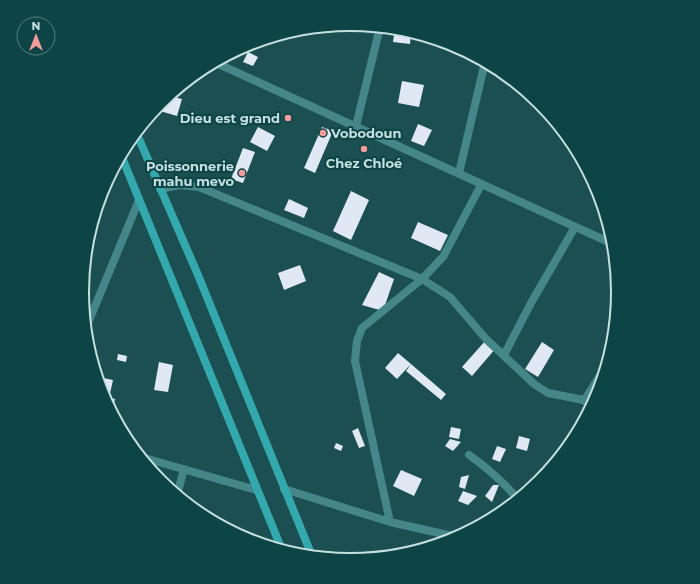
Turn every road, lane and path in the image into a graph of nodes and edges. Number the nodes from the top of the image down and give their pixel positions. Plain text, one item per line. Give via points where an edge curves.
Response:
1 (379, 33) edge
2 (221, 65) edge
3 (484, 68) edge
4 (356, 126) junction
5 (139, 139) edge
6 (124, 162) edge
7 (459, 173) junction
8 (481, 185) junction
9 (160, 189) junction
10 (139, 200) junction
11 (575, 227) junction
12 (606, 241) edge
13 (422, 279) junction
14 (90, 317) edge
15 (504, 355) junction
16 (593, 387) edge
17 (584, 401) joint
18 (469, 455) dead end
19 (150, 460) edge
20 (184, 469) junction
21 (179, 489) edge
22 (284, 489) junction
23 (256, 490) junction
24 (514, 494) edge
25 (390, 522) junction
26 (446, 535) edge
27 (279, 543) edge
28 (309, 550) edge

1 - 4 street
2 - 4 street
3 - 7 street
4 - 7 street
5 - 9 main road
6 - 10 main road
7 - 8 street
8 - 11 street
8 - 13 street via 443,257
9 - 13 street via 180,185 199,187
9 - 22 main road via 198,275
10 - 14 street
10 - 23 main road
11 - 12 street
11 - 15 street
13 - 15 street via 450,297 486,339
13 - 25 street via 362,328 357,341 355,361
15 - 17 street via 529,380 548,393
16 - 17 street
18 - 24 street via 506,484
19 - 20 street
20 - 21 street
20 - 23 street
22 - 25 street
22 - 28 main road
23 - 27 main road
25 - 26 street

